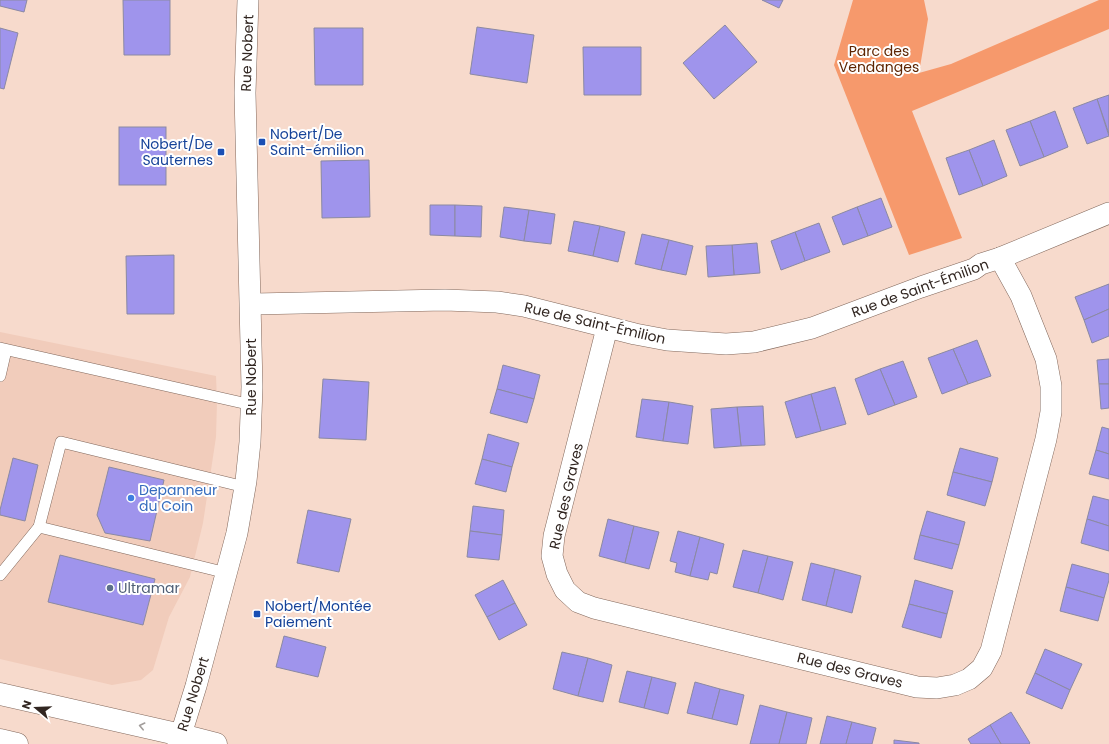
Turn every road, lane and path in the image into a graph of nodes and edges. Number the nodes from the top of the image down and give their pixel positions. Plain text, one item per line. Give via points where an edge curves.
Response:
1 (248, 0) edge
2 (1109, 213) edge
3 (1000, 258) junction
4 (250, 304) junction
5 (607, 328) junction
6 (3, 349) edge
7 (0, 376) edge
8 (252, 405) junction
9 (245, 487) junction
10 (39, 527) junction
11 (227, 573) junction
12 (0, 575) edge
13 (0, 694) edge
14 (179, 739) edge
15 (0, 740) edge
16 (17, 744) edge
17 (216, 744) edge

1 - 4 street, Rue Nobert via 245,93
2 - 3 street, Rue de Saint-Émilion
3 - 5 street, Rue de Saint-Émilion via 812,328 754,342 726,344 667,340
3 - 5 street, Rue des Graves via 1020,296 1046,359 1051,386 1051,412 991,651 982,668 955,686 917,686 609,612 578,602 565,590 552,556 554,536
4 - 5 street, Rue de Saint-Émilion via 445,300 497,302 524,306
4 - 8 street, Rue Nobert
6 - 7 lane
6 - 8 lane
8 - 9 street, Rue Nobert
9 - 10 lane via 61,442
9 - 11 street, Rue Nobert
10 - 11 lane
10 - 12 lane
11 - 14 street, Rue Nobert
14 -> 13 main road
14 - 17 main road
15 - 16 main road

